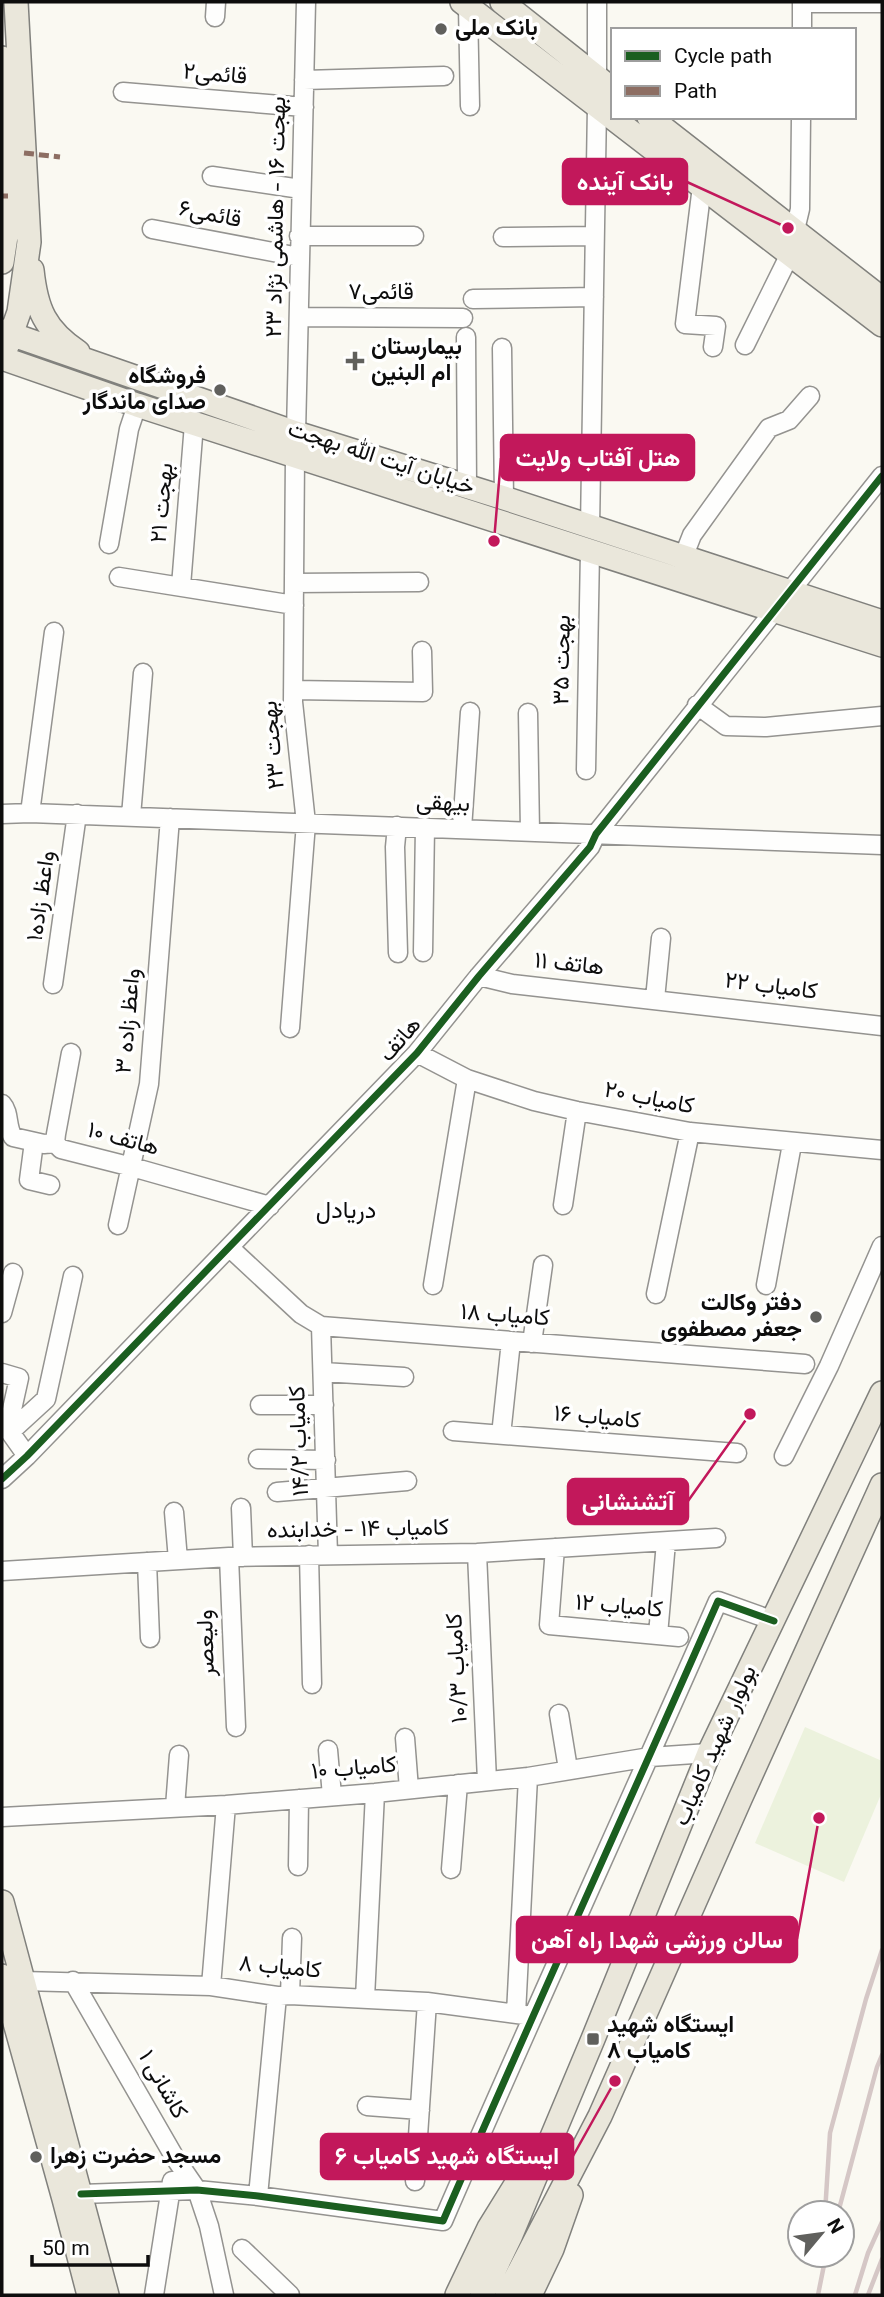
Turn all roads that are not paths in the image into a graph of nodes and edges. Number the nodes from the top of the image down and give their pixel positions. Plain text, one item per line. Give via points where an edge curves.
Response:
1 (16, 2) edge
2 (306, 2) edge
3 (502, 2) edge
4 (597, 2) edge
5 (802, 2) edge
6 (882, 3) edge
7 (465, 4) edge
8 (802, 28) edge
9 (2, 58) edge
10 (444, 76) dead end
11 (304, 80) junction
12 (602, 91) edge
13 (123, 92) dead end
14 (470, 106) dead end
15 (303, 107) junction
16 (631, 119) edge
17 (652, 119) edge
18 (801, 119) edge
19 (212, 176) dead end
20 (702, 186) junction
21 (301, 189) junction
22 (9, 217) junction
23 (152, 229) dead end
24 (796, 230) junction
25 (299, 236) junction
26 (414, 236) dead end
27 (594, 236) junction
28 (503, 237) dead end
29 (2, 240) edge
30 (29, 242) junction
31 (790, 254) junction
32 (299, 257) junction
33 (2, 262) edge
34 (594, 298) junction
35 (473, 299) dead end
36 (882, 299) edge
37 (299, 317) junction
38 (463, 318) dead end
39 (882, 325) edge
40 (6, 332) edge
41 (466, 337) dead end
42 (745, 345) dead end
43 (713, 347) dead end
44 (502, 348) dead end
45 (2, 359) edge
46 (105, 367) junction
47 (810, 396) dead end
48 (137, 405) junction
49 (194, 424) junction
50 (296, 433) junction
51 (295, 456) junction
52 (882, 476) edge
53 (467, 486) junction
54 (504, 498) junction
55 (590, 528) junction
56 (109, 544) dead end
57 (590, 551) junction
58 (683, 558) junction
59 (119, 577) dead end
60 (418, 582) dead end
61 (294, 583) junction
62 (181, 586) junction
63 (788, 592) junction
64 (294, 606) junction
65 (773, 610) junction
66 (882, 622) edge
67 (54, 632) dead end
68 (882, 645) edge
69 (422, 651) dead end
70 (143, 673) dead end
71 (293, 690) junction
72 (697, 705) junction
73 (470, 712) dead end
74 (528, 713) dead end
75 (882, 716) edge
76 (586, 769) dead end
77 (30, 813) junction
78 (2, 814) edge
79 (77, 814) junction
80 (131, 816) junction
81 (170, 818) junction
82 (306, 823) junction
83 (397, 826) junction
84 (425, 827) junction
85 (462, 829) junction
86 (530, 831) junction
87 (596, 834) junction
88 (882, 845) edge
89 (661, 938) dead end
90 (423, 952) dead end
91 (398, 953) dead end
92 (479, 976) junction
93 (53, 984) dead end
94 (654, 999) junction
95 (882, 1026) edge
96 (290, 1028) dead end
97 (71, 1053) dead end
98 (417, 1053) junction
99 (467, 1079) junction
100 (2, 1104) edge
101 (577, 1111) junction
102 (690, 1132) junction
103 (34, 1142) junction
104 (55, 1143) junction
105 (792, 1143) junction
106 (882, 1150) edge
107 (132, 1167) junction
108 (50, 1185) dead end
109 (563, 1205) dead end
110 (270, 1206) junction
111 (118, 1225) dead end
112 (882, 1246) edge
113 (230, 1248) junction
114 (543, 1265) dead end
115 (13, 1273) dead end
116 (73, 1276) dead end
117 (433, 1285) dead end
118 (766, 1285) dead end
119 (656, 1294) dead end
120 (2, 1313) edge
121 (321, 1326) junction
122 (511, 1341) junction
123 (532, 1343) junction
124 (805, 1364) dead end
125 (323, 1373) junction
126 (2, 1374) edge
127 (404, 1377) dead end
128 (882, 1393) edge
129 (260, 1405) dead end
130 (324, 1405) junction
131 (453, 1431) dead end
132 (10, 1432) junction
133 (501, 1434) junction
134 (737, 1453) dead end
135 (27, 1456) junction
136 (784, 1456) dead end
137 (258, 1459) dead end
138 (326, 1460) junction
139 (2, 1479) edge
140 (407, 1481) dead end
141 (882, 1485) edge
142 (327, 1489) junction
143 (277, 1492) dead end
144 (240, 1508) dead end
145 (174, 1512) dead end
146 (716, 1538) dead end
147 (666, 1542) junction
148 (555, 1548) junction
149 (477, 1553) junction
150 (309, 1555) junction
151 (328, 1555) junction
152 (236, 1557) junction
153 (178, 1560) junction
154 (147, 1562) junction
155 (2, 1570) edge
156 (774, 1621) junction
157 (658, 1635) junction
158 (679, 1637) dead end
159 (150, 1638) dead end
160 (312, 1684) dead end
161 (559, 1714) dead end
162 (236, 1727) dead end
163 (405, 1738) dead end
164 (328, 1750) dead end
165 (709, 1753) junction
166 (179, 1755) dead end
167 (650, 1757) junction
168 (568, 1769) junction
169 (528, 1777) junction
170 (487, 1781) junction
171 (458, 1784) junction
172 (409, 1789) junction
173 (375, 1793) junction
174 (332, 1796) junction
175 (299, 1799) junction
176 (226, 1805) junction
177 (175, 1807) junction
178 (2, 1817) edge
179 (298, 1867) dead end
180 (451, 1869) dead end
181 (2, 1902) edge
182 (292, 1938) dead end
183 (12, 1978) edge
184 (73, 1981) junction
185 (211, 1986) junction
186 (284, 1996) junction
187 (365, 1998) junction
188 (427, 2002) junction
189 (524, 2015) junction
190 (367, 2106) dead end
191 (565, 2106) junction
192 (420, 2110) junction
193 (600, 2116) junction
194 (176, 2158) junction
195 (415, 2180) dead end
196 (170, 2190) junction
197 (197, 2190) junction
198 (80, 2194) junction
199 (258, 2196) junction
200 (242, 2249) dead end
201 (89, 2295) edge
202 (107, 2295) edge
203 (154, 2295) edge
204 (224, 2295) edge
205 (290, 2295) edge
206 (457, 2295) edge
207 (482, 2295) edge
208 (507, 2295) edge
209 (530, 2295) edge

1 - 30 main road
2 - 11 street, بهجت ۱۶ - هاشمی نژاد ۲۳
3 - 12 main road
4 - 12 street
5 - 6 street
5 - 8 street
7 - 12 main road
7 - 14 street
9 - 22 main road
10 - 11 street
11 - 15 street, بهجت ۱۶ - هاشمی نژاد ۲۳
12 - 27 street
13 - 15 street, قائمی۲
15 - 21 street, بهجت ۱۶ - هاشمی نژاد ۲۳
16 - 20 main road
17 - 24 main road
18 - 24 street
19 - 21 street
20 - 31 main road
20 - 43 street via 685,324 716,326
21 - 25 street, بهجت ۱۶ - هاشمی نژاد ۲۳
22 - 29 main road
22 - 33 main road
23 - 32 street, قائمی۶
24 - 36 main road
25 - 26 street
25 - 32 street, بهجت ۱۶ - هاشمی نژاد ۲۳
27 - 28 street
27 - 34 street
30 - 40 main road via 19,312
30 - 46 main road via 37,303 46,324 62,341
31 - 39 main road
31 - 42 street
32 - 37 street, بهجت ۱۶ - هاشمی نژاد ۲۳
34 - 35 street
34 - 55 street
37 - 38 street, قائمی۷
37 - 50 street, بهجت ۱۶ - هاشمی نژاد ۲۳
40 - 45 main road
40 - 46 main road, خیابان آیت الله بهجت
41 - 53 street
44 - 54 street
45 - 48 main road, خیابان آیت الله بهجت
46 - 50 main road, خیابان آیت الله بهجت
47 - 58 street via 789,420 769,428 692,535
48 - 49 main road, خیابان آیت الله بهجت
48 - 56 street
49 - 51 main road, خیابان آیت الله بهجت
49 - 62 street, بهجت ۲۱
50 - 53 main road, خیابان آیت الله بهجت
51 - 57 main road, خیابان آیت الله بهجت
51 - 61 street, بهجت ۲۳
52 - 63 street, هاتف
53 - 54 main road, خیابان آیت الله بهجت
54 - 55 main road, خیابان آیت الله بهجت
55 - 58 main road, خیابان آیت الله بهجت
57 - 65 main road, خیابان آیت الله بهجت
57 - 76 street, بهجت ۳۵
58 - 63 main road, خیابان آیت الله بهجت
59 - 62 street
60 - 61 street
61 - 64 street, بهجت ۲۳
62 - 64 street
63 - 65 street, هاتف
63 - 66 main road, خیابان آیت الله بهجت
64 - 71 street, بهجت ۲۳
65 - 68 main road, خیابان آیت الله بهجت
65 - 72 street, هاتف
67 - 77 street
69 - 71 street via 423,692
70 - 80 street
71 - 82 street, بهجت ۲۳
72 - 75 street via 726,726 766,727
72 - 87 street, هاتف
73 - 85 street
74 - 86 street
77 - 78 street, بیهقی
77 - 79 street, بیهقی
79 - 80 street, بیهقی
79 - 93 street, واعظ زاده۱
80 - 81 street, بیهقی
81 - 82 street, بیهقی
81 - 107 street, واعظ زاده ۳ via 149,1084
82 - 83 street, بیهقی
82 - 96 street, بهجت ۲۳
83 - 84 street, بیهقی
83 - 91 street
84 - 85 street, بیهقی
84 - 90 street
85 - 86 street, بیهقی
86 - 87 street, بیهقی
87 - 88 street, بیهقی
87 - 92 street, هاتف via 590,847
89 - 94 street
92 - 94 street, هاتف ۱۱ via 512,984
92 - 98 street, هاتف
94 - 95 street, کامیاب ۲۲
97 - 104 street, هاتف ۱۰
98 - 99 street, کامیاب ۲۰
98 - 110 street, هاتف
99 - 101 street, کامیاب ۲۰
99 - 117 street
100 - 103 street via 13,1137
101 - 102 street, کامیاب ۲۰
101 - 109 street
102 - 105 street, کامیاب ۲۰
102 - 119 street
103 - 104 street
103 - 108 street via 29,1180
104 - 107 street, هاتف ۱۰ via 61,1149
105 - 106 street, کامیاب ۲۰
105 - 118 street
107 - 110 street, هاتف ۱۰
107 - 111 street, واعظ زاده ۳
110 - 113 street, هاتف
112 - 136 street
113 - 121 street
113 - 135 street, هاتف
114 - 123 street
115 - 120 street
116 - 132 street via 46,1399
121 - 122 street, کامیاب ۱۸
121 - 125 street, کامیاب ۱۴/۲
122 - 123 street, کامیاب ۱۸
122 - 133 street
123 - 124 street, کامیاب ۱۸
125 - 127 street
125 - 130 street, کامیاب ۱۴/۲
126 - 132 street via 19,1378
128 - 156 main road, بولوار شهید کامیاب
129 - 130 street
130 - 138 street, کامیاب ۱۴/۲
131 - 133 street, کامیاب ۱۶
132 - 135 street
133 - 134 street, کامیاب ۱۶
135 - 139 street, هاتف
137 - 138 street
138 - 142 street, کامیاب ۱۴/۲
140 - 142 street
141 - 193 main road, بولوار شهید کامیاب
142 - 143 street
142 - 151 street, کامیاب ۱۴/۲
144 - 152 street, ولیعصر
145 - 153 street
146 - 147 street, کامیاب ۱۴ - خدابنده
147 - 148 street, کامیاب ۱۴ - خدابنده
147 - 157 street
148 - 149 street, کامیاب ۱۴ - خدابنده
148 - 157 street, کامیاب ۱۲ via 549,1625
149 - 151 street, کامیاب ۱۴ - خدابنده
149 - 170 street, کامیاب ۱۰/۳
150 - 151 street, کامیاب ۱۴ - خدابنده
150 - 152 street, کامیاب ۱۴ - خدابنده
150 - 160 street
152 - 153 street, کامیاب ۱۴ - خدابنده
152 - 162 street, ولیعصر
153 - 154 street, کامیاب ۱۴ - خدابنده
154 - 155 street, کامیاب ۱۴ - خدابنده
154 - 159 street
156 - 165 main road, بولوار شهید کامیاب
156 - 167 street via 718,1601
157 - 158 street, کامیاب ۱۲
161 - 168 street
163 - 172 street
164 - 174 street
165 - 167 street, کامیاب ۱۰
165 - 191 main road, بولوار شهید کامیاب
166 - 177 street
167 - 168 street, کامیاب ۱۰
167 - 189 street
168 - 169 street, کامیاب ۱۰
169 - 170 street, کامیاب ۱۰
169 - 189 street
170 - 171 street, کامیاب ۱۰
171 - 172 street, کامیاب ۱۰
171 - 180 street
172 - 173 street, کامیاب ۱۰
173 - 174 street, کامیاب ۱۰
173 - 187 street
174 - 175 street, کامیاب ۱۰
175 - 176 street, کامیاب ۱۰
175 - 179 street
176 - 177 street, کامیاب ۱۰
176 - 185 street
177 - 178 street, کامیاب ۱۰
181 - 183 main road
182 - 186 street
183 - 184 street, کامیاب ۸
183 - 198 main road
183 - 201 main road
184 - 185 street, کامیاب ۸
184 - 194 street, کاشانی ۱
185 - 186 street, کامیاب ۸
186 - 187 street, کامیاب ۸
186 - 199 street
187 - 188 street, کامیاب ۸
188 - 189 street, کامیاب ۸
188 - 192 street
189 - 199 street via 443,2221
190 - 192 street
191 - 206 main road via 489,2228
191 - 207 main road
192 - 195 street
193 - 208 main road
193 - 209 main road via 552,2249
194 - 196 street
194 - 197 street, کاشانی ۱
196 - 197 street
196 - 198 street
196 - 203 street
197 - 199 street
197 - 204 street, کاشانی ۱
198 - 202 main road
200 - 205 street

